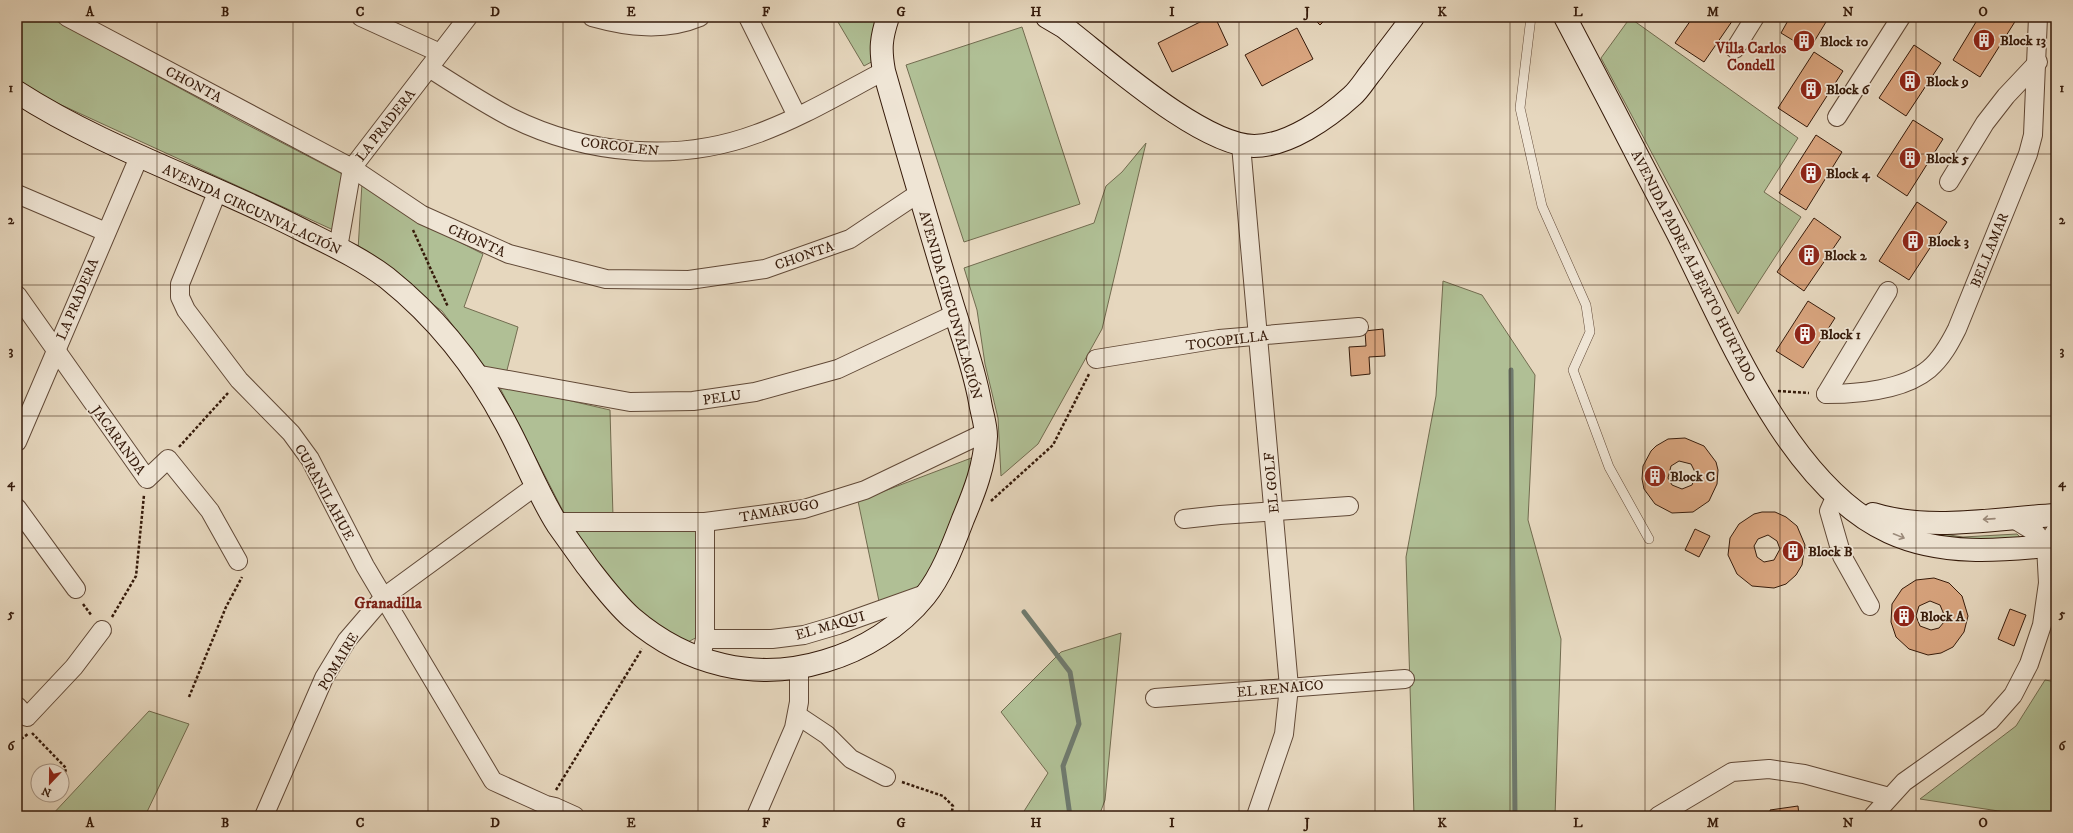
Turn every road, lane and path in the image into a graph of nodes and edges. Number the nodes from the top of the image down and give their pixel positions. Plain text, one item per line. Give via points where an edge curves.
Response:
1 (67, 17) edge
2 (361, 17) edge
3 (468, 17) edge
4 (592, 17) edge
5 (700, 17) edge
6 (748, 17) edge
7 (888, 17) edge
8 (1047, 17) edge
9 (1413, 17) edge
10 (1531, 17) edge
11 (1565, 17) edge
12 (1755, 17) edge
13 (1901, 17) edge
14 (2038, 17) edge
15 (1735, 49) dead end
16 (440, 54) junction
17 (2038, 62) junction
18 (429, 68) junction
19 (884, 71) junction
20 (17, 92) edge
21 (797, 116) junction
22 (1837, 117) dead end
23 (1241, 145) junction
24 (139, 157) junction
25 (352, 168) junction
26 (1949, 182) dead end
27 (218, 190) junction
28 (919, 193) junction
29 (17, 194) edge
30 (422, 215) junction
31 (106, 232) junction
32 (338, 248) junction
33 (1888, 291) dead end
34 (17, 295) edge
35 (449, 309) dead end
36 (955, 314) junction
37 (1359, 327) dead end
38 (1257, 336) junction
39 (55, 351) junction
40 (1096, 359) joint
41 (475, 374) junction
42 (239, 380) junction
43 (1756, 389) junction
44 (1826, 394) junction
45 (986, 432) junction
46 (17, 442) edge
47 (168, 459) junction
48 (147, 479) junction
49 (536, 485) junction
50 (1839, 498) junction
51 (989, 503) dead end
52 (1349, 506) dead end
53 (17, 508) edge
54 (1273, 511) junction
55 (2056, 515) edge
56 (2012, 518) junction
57 (1184, 519) dead end
58 (556, 522) junction
59 (705, 522) junction
60 (1649, 539) dead end
61 (2053, 540) edge
62 (238, 561) joint
63 (76, 589) joint
64 (928, 593) junction
65 (384, 597) junction
66 (1870, 606) dead end
67 (102, 630) junction
68 (651, 634) junction
69 (703, 649) junction
70 (799, 668) junction
71 (1405, 679) dead end
72 (1290, 687) junction
73 (189, 697) dead end
74 (1155, 698) dead end
75 (22, 711) edge
76 (797, 715) junction
77 (17, 742) edge
78 (61, 763) edge
79 (886, 777) joint
80 (1889, 797) junction
81 (540, 811) edge
82 (264, 816) edge
83 (575, 816) edge
84 (756, 816) edge
85 (951, 816) edge
86 (1256, 816) edge
87 (1658, 816) edge
88 (1873, 816) edge

1 - 25 street, CHONTA
2 - 16 street
3 - 16 street, LA PRADERA
4 - 5 street via 641,28 666,26
6 - 21 street
7 - 19 street, AVENIDA CIRCUNVALACIÓN via 882,36
8 - 23 street via 1064,27 1171,110 1223,139
9 - 23 street via 1353,95 1325,118 1280,141 1267,145
10 - 60 lane via 1520,108 1542,206 1586,304 1590,332 1573,370 1609,467
11 - 43 street, AVENIDA PADRE ALBERTO HURTADO
12 - 15 street
13 - 22 street
14 - 17 street, BELLAMAR
16 - 18 street, LA PRADERA
17 - 26 street via 1985,123
17 - 44 street, BELLAMAR via 2033,135 2028,154 1957,329 1948,345 1929,369 1914,378 1873,390
18 - 21 street, CORCOLEN via 513,118 548,133 594,146 650,153 702,149 756,134
18 - 25 street, LA PRADERA
19 - 21 street, CORCOLEN
19 - 28 street, AVENIDA CIRCUNVALACIÓN
20 - 24 street, AVENIDA CIRCUNVALACIÓN via 90,134
23 - 38 street, EL GOLF
24 - 27 street, AVENIDA CIRCUNVALACIÓN
24 - 31 street, LA PRADERA
25 - 30 street, CHONTA
25 - 32 street, LA PRADERA
27 - 32 street, AVENIDA CIRCUNVALACIÓN
27 - 42 street, CURANILAHUE via 180,284 180,297 186,310
28 - 30 street, CHONTA via 850,240 765,268 689,280 606,279 509,254
28 - 36 street, AVENIDA CIRCUNVALACIÓN
29 - 31 street
30 - 35 path via 413,230
31 - 39 street, LA PRADERA
32 - 41 street, AVENIDA CIRCUNVALACIÓN via 383,275 409,297 456,346
33 - 44 street
34 - 39 street, JACARANDA
36 - 41 street, PELU via 838,369 755,392 693,400 630,402
36 - 45 street, AVENIDA CIRCUNVALACIÓN via 974,372
37 - 38 street, TOCOPILLA
38 - 40 street, TOCOPILLA via 1219,339
38 - 54 street, EL GOLF
39 - 46 street, LA PRADERA
39 - 48 street, JACARANDA
40 - 51 path via 1053,445
41 - 49 street, AVENIDA CIRCUNVALACIÓN via 504,420
42 - 47 path
42 - 65 street, CURANILAHUE via 291,433 310,459 365,566
43 - 44 path
43 - 50 street, AVENIDA PADRE ALBERTO HURTADO via 1799,454
45 - 59 street, TAMARUGO via 865,490 804,509
45 - 64 street, AVENIDA CIRCUNVALACIÓN via 984,455 973,496 945,562
47 - 48 street, JACARANDA
47 - 62 street, JACARANDA via 210,511
48 - 67 path via 142,504 136,576
49 - 58 street, AVENIDA CIRCUNVALACIÓN
49 - 65 street, POMAIRE
56 -> 50 street, AVENIDA PADRE ALBERTO HURTADO via 1917,523 1879,516
50 -> 61 street, AVENIDA PADRE ALBERTO HURTADO via 1877,526 1921,544 1957,550
50 - 66 street via 1829,511 1842,556
52 - 54 street
53 - 63 street
54 - 57 street
54 - 72 street, EL GOLF
55 - 56 street, AVENIDA PADRE ALBERTO HURTADO
56 - 61 street
58 - 59 street, TAMARUGO
58 - 68 street, AVENIDA CIRCUNVALACIÓN via 601,585 627,614
59 - 69 street
61 - 80 street via 2042,625 2029,664 2013,695 1990,721 1926,765
62 - 73 path via 244,567 243,575 226,607
63 - 67 path
64 - 69 street, EL MAQUI via 804,635
64 - 70 street, AVENIDA CIRCUNVALACIÓN via 889,631 858,649 828,661
65 - 81 street, CURANILAHUE via 493,781
65 - 82 street, POMAIRE via 347,640 324,678
67 - 75 street via 74,667
68 - 69 street, AVENIDA CIRCUNVALACIÓN via 675,648
68 - 81 path
69 - 70 street, AVENIDA CIRCUNVALACIÓN via 728,667 758,671
70 - 76 street via 800,702
71 - 72 street, EL RENAICO
72 - 74 street, EL RENAICO
72 - 86 street, EL GOLF via 1284,734
76 - 79 street via 827,735 851,759
76 - 84 street via 794,728
77 - 78 path via 32,732
79 - 85 path via 943,796 953,806
80 - 87 street via 1804,774 1769,769 1732,772
80 - 88 street
81 - 83 street via 555,807

